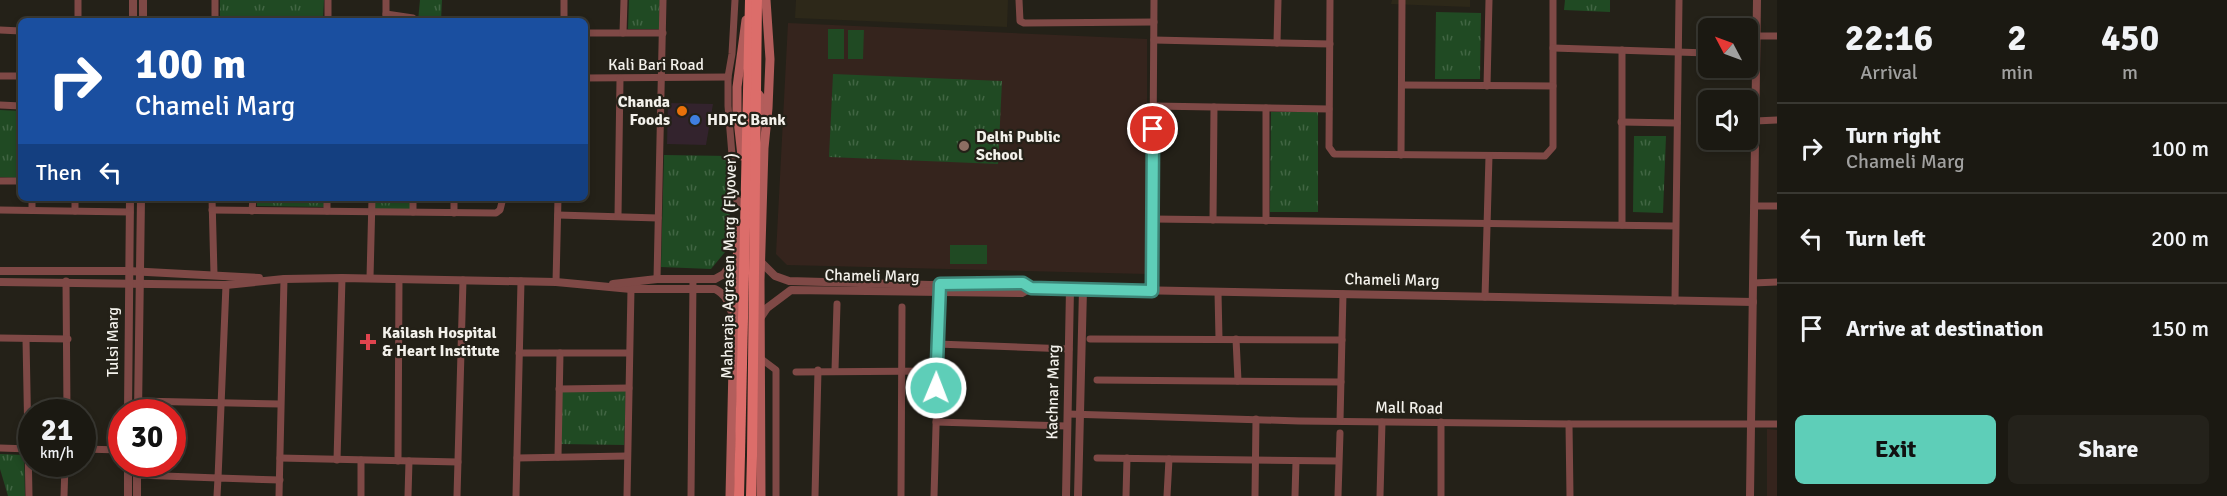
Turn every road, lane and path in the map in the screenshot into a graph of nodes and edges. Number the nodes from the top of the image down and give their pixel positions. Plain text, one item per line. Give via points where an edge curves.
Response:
1 (78, 0) edge
2 (133, 0) edge
3 (143, 0) edge
4 (215, 0) edge
5 (328, 0) edge
6 (386, 0) edge
7 (564, 0) edge
8 (624, 0) edge
9 (663, 0) edge
10 (735, 0) edge
11 (749, 0) edge
12 (757, 0) edge
13 (766, 0) edge
14 (1019, 0) edge
15 (1154, 0) edge
16 (1278, 0) edge
17 (1330, 0) edge
18 (1402, 0) edge
19 (1489, 0) edge
20 (1553, 0) edge
21 (1679, 0) edge
22 (1757, 0) edge
23 (768, 16) junction
24 (386, 17) edge
25 (78, 18) edge
26 (133, 18) edge
27 (143, 18) edge
28 (215, 18) edge
29 (328, 18) edge
30 (413, 18) edge
31 (564, 18) edge
32 (746, 18) junction
33 (1756, 18) edge
34 (1154, 22) junction
35 (0, 30) edge
36 (18, 30) edge
37 (588, 33) edge
38 (622, 33) junction
39 (663, 33) junction
40 (1758, 36) edge
41 (1777, 36) edge
42 (1154, 40) junction
43 (1277, 43) junction
44 (1330, 44) junction
45 (1552, 48) junction
46 (1622, 50) junction
47 (1678, 52) junction
48 (1698, 53) edge
49 (0, 76) edge
50 (18, 76) edge
51 (728, 77) junction
52 (588, 78) edge
53 (620, 79) junction
54 (661, 79) junction
55 (1402, 85) junction
56 (1487, 86) junction
57 (1553, 86) junction
58 (0, 105) edge
59 (18, 106) edge
60 (1154, 106) junction
61 (1214, 107) junction
62 (1266, 108) junction
63 (1329, 109) junction
64 (1777, 120) edge
65 (1758, 121) edge
66 (1621, 122) junction
67 (1677, 123) junction
68 (740, 135) junction
69 (764, 148) junction
70 (1755, 150) edge
71 (1401, 155) junction
72 (1489, 156) junction
73 (0, 181) edge
74 (18, 182) edge
75 (32, 201) edge
76 (75, 201) edge
77 (130, 201) edge
78 (141, 201) edge
79 (212, 201) edge
80 (253, 201) edge
81 (327, 201) edge
82 (372, 201) edge
83 (413, 201) edge
84 (454, 201) edge
85 (502, 201) edge
86 (558, 201) edge
87 (742, 204) junction
88 (1754, 206) junction
89 (1777, 206) edge
90 (0, 210) edge
91 (32, 210) junction
92 (212, 210) junction
93 (75, 211) junction
94 (252, 211) junction
95 (327, 211) junction
96 (130, 212) junction
97 (372, 212) junction
98 (413, 212) junction
99 (454, 213) junction
100 (558, 215) junction
101 (618, 216) junction
102 (658, 218) junction
103 (1153, 219) junction
104 (1213, 220) junction
105 (1266, 221) junction
106 (1487, 223) junction
107 (1622, 225) junction
108 (1675, 226) junction
109 (738, 254) junction
110 (760, 261) junction
111 (0, 271) edge
112 (128, 271) junction
113 (140, 272) junction
114 (177, 274) junction
115 (214, 274) junction
116 (342, 278) junction
117 (370, 278) junction
118 (284, 279) junction
119 (399, 279) junction
120 (657, 279) junction
121 (463, 280) junction
122 (66, 281) junction
123 (521, 281) junction
124 (0, 282) edge
125 (556, 282) junction
126 (1777, 282) edge
127 (128, 283) junction
128 (692, 283) junction
129 (1753, 283) junction
130 (140, 284) junction
131 (176, 284) junction
132 (226, 285) junction
133 (605, 285) junction
134 (940, 288) junction
135 (631, 289) junction
136 (1070, 289) junction
137 (1083, 289) junction
138 (1152, 291) junction
139 (1218, 292) junction
140 (1343, 294) junction
141 (1485, 297) junction
142 (1675, 301) junction
143 (1753, 302) junction
144 (837, 304) dead end
145 (902, 307) dead end
146 (759, 320) junction
147 (734, 322) junction
148 (0, 338) edge
149 (26, 339) junction
150 (68, 339) junction
151 (1090, 339) dead end
152 (1219, 339) junction
153 (1236, 339) junction
154 (1342, 340) junction
155 (938, 344) junction
156 (1069, 350) junction
157 (519, 353) junction
158 (560, 353) junction
159 (629, 353) junction
160 (733, 358) junction
161 (760, 358) junction
162 (818, 370) junction
163 (835, 370) junction
164 (902, 371) junction
165 (937, 371) junction
166 (796, 372) dead end
167 (1097, 380) dead end
168 (1238, 381) junction
169 (1341, 382) junction
170 (628, 388) junction
171 (559, 389) junction
172 (28, 399) edge
173 (67, 399) edge
174 (128, 399) edge
175 (138, 399) edge
176 (186, 403) edge
177 (220, 404) junction
178 (280, 404) junction
179 (1068, 414) junction
180 (1080, 415) junction
181 (1256, 419) junction
182 (1340, 421) junction
183 (1382, 422) junction
184 (1442, 422) junction
185 (936, 423) junction
186 (1569, 424) junction
187 (1777, 424) edge
188 (1751, 425) junction
189 (1067, 426) junction
190 (1340, 433) dead end
191 (0, 448) edge
192 (18, 449) edge
193 (627, 456) junction
194 (558, 457) junction
195 (280, 458) junction
196 (517, 458) junction
197 (1097, 458) dead end
198 (1127, 458) junction
199 (337, 459) junction
200 (1169, 459) junction
201 (361, 460) junction
202 (1256, 460) junction
203 (398, 461) junction
204 (409, 461) junction
205 (1296, 461) junction
206 (1338, 461) junction
207 (458, 462) junction
208 (29, 477) edge
209 (65, 477) edge
210 (128, 477) edge
211 (137, 477) edge
212 (186, 477) edge
213 (218, 478) junction
214 (279, 480) junction
215 (29, 496) edge
216 (64, 496) edge
217 (128, 496) edge
218 (137, 496) edge
219 (217, 496) edge
220 (279, 496) edge
221 (361, 496) edge
222 (408, 496) edge
223 (457, 496) edge
224 (516, 496) edge
225 (627, 496) edge
226 (691, 496) edge
227 (730, 496) edge
228 (739, 496) edge
229 (751, 496) edge
230 (761, 496) edge
231 (776, 496) edge
232 (815, 496) edge
233 (901, 496) edge
234 (934, 496) edge
235 (1066, 496) edge
236 (1078, 496) edge
237 (1126, 496) edge
238 (1167, 496) edge
239 (1255, 496) edge
240 (1295, 496) edge
241 (1338, 496) edge
242 (1380, 496) edge
243 (1388, 496) edge
244 (1441, 496) edge
245 (1570, 496) edge
246 (1750, 496) edge

1 - 25 street
2 - 26 street
3 - 27 street
4 - 28 street
5 - 29 street
6 - 24 street
7 - 31 street
8 - 38 street
9 - 39 street
10 - 51 street
11 - 32 main road
11 - 228 main road, Maharaja Agrasen Marg (Flyover), bridge
12 - 229 main road, Maharaja Agrasen Marg (Flyover), bridge
13 - 23 main road
14 - 34 street via 1019,17 1024,23
15 - 34 street
16 - 43 street
17 - 44 street
18 - 55 street
19 - 56 street
20 - 45 street
21 - 47 street
22 - 33 street
23 - 32 main road via 760,9
23 - 69 main road via 770,60
24 - 30 street
32 - 68 main road via 737,87
34 - 42 street
35 - 36 street
37 - 38 street
38 - 39 street
39 - 54 street
40 - 41 street
42 - 43 street
42 - 60 street
43 - 44 street
44 - 63 street
45 - 46 street
45 - 57 street
46 - 47 street
46 - 66 street
47 - 48 street
47 - 67 street
49 - 50 street
51 - 54 street, Kali Bari Road
51 - 87 street via 732,190
52 - 53 street, Kali Bari Road
53 - 54 street, Kali Bari Road
53 - 101 street
54 - 102 street
55 - 56 street
55 - 71 street
56 - 57 street
57 - 72 street via 1551,153
58 - 59 street
60 - 61 street
60 - 103 street
61 - 62 street
61 - 104 street
62 - 63 street
62 - 105 street
63 - 71 street via 1329,147 1334,154
64 - 65 street
66 - 67 street
66 - 107 street
67 - 108 street
68 - 69 main road via 744,127 744,96 752,90 762,97
68 - 87 main road
69 - 110 main road
70 - 88 street
71 - 72 street
72 - 106 street
73 - 74 street
75 - 91 street
76 - 93 street
77 - 96 street, Tulsi Marg
78 - 113 street, Tulsi Marg
79 - 92 street
80 - 94 street
81 - 95 street
82 - 97 street
83 - 98 street
84 - 99 street
85 - 99 street via 496,213
86 - 100 street
87 - 109 main road
88 - 89 street
88 - 129 street
90 - 91 street
91 - 93 street
92 - 94 street
92 - 115 street
93 - 96 street
94 - 95 street
95 - 97 street
96 - 112 street, Tulsi Marg
97 - 98 street
97 - 117 street
98 - 99 street
100 - 101 street
100 - 125 street
101 - 102 street
102 - 120 street
103 - 104 street
103 - 138 street
104 - 105 street
105 - 106 street
106 - 107 street
106 - 141 street
107 - 108 street
108 - 142 street
109 - 128 street via 724,274
109 - 147 main road
110 - 134 street, Chameli Marg via 775,276 789,281
110 - 146 main road
111 - 112 street
112 - 113 street
112 - 127 street, Tulsi Marg
113 - 114 street
113 - 130 street, Tulsi Marg
114 - 115 street
114 - 131 street
115 - 118 street
116 - 117 street
116 - 118 street
116 - 199 street
117 - 119 street
118 - 132 street
118 - 178 street
119 - 121 street
119 - 203 street
120 - 128 street
120 - 133 street
121 - 123 street
121 - 207 street
122 - 124 street
122 - 127 street
122 - 150 street
123 - 125 street
123 - 157 street
125 - 133 street
126 - 129 street
127 - 130 street
127 - 174 street, Tulsi Marg
128 - 135 street
128 - 147 street via 722,292 729,301
128 - 226 street
129 - 143 street
130 - 131 street
130 - 175 street, Tulsi Marg
131 - 132 street
132 - 177 street
133 - 135 street
134 - 136 street, Chameli Marg via 1023,283 1031,288
134 - 146 street, Chameli Marg via 791,290 767,308
134 - 155 street
135 - 159 street
136 - 137 street, Chameli Marg
136 - 156 street, Kachnar Marg
137 - 138 street, Chameli Marg
137 - 180 street, Kachnar Marg
138 - 139 street, Chameli Marg
139 - 140 street, Chameli Marg
139 - 152 street
140 - 141 street, Chameli Marg
140 - 154 street
141 - 142 street, Chameli Marg
142 - 143 street, Chameli Marg
143 - 188 street
144 - 163 street
145 - 164 street
146 - 161 main road
147 - 160 main road
148 - 149 street
149 - 150 street
149 - 172 street
150 - 173 street
151 - 152 street
152 - 153 street
153 - 154 street
153 - 168 street
154 - 169 street
155 - 156 street
155 - 165 street
156 - 179 street, Kachnar Marg
157 - 158 street
157 - 196 street
158 - 159 street
158 - 171 street
159 - 170 street
160 - 161 street
160 - 227 main road
161 - 230 main road
161 - 231 street via 777,370
162 - 163 street
162 - 166 street
162 - 232 street
163 - 164 street
164 - 165 street
164 - 233 street
165 - 185 street
167 - 168 street
168 - 169 street
169 - 182 street
170 - 171 street
170 - 193 street
171 - 194 street
176 - 177 street
177 - 178 street
177 - 213 street
178 - 195 street
179 - 180 street, Mall Road
179 - 189 street, Kachnar Marg
180 - 181 street, Mall Road
180 - 236 street, Kachnar Marg
181 - 182 street, Mall Road
181 - 202 street
182 - 183 street, Mall Road
183 - 184 street, Mall Road
183 - 242 street
184 - 186 street, Mall Road
184 - 244 street
185 - 189 street
185 - 234 street
186 - 188 street, Mall Road
186 - 245 street
187 - 188 street, Mall Road
188 - 246 street
189 - 235 street, Kachnar Marg
190 - 206 street
191 - 192 street
193 - 194 street
193 - 225 street
194 - 196 street
195 - 199 street
195 - 214 street
196 - 224 street
197 - 198 street
198 - 200 street
198 - 237 street
199 - 201 street
200 - 202 street
200 - 238 street
201 - 203 street
201 - 221 street
202 - 205 street
202 - 239 street
203 - 204 street
204 - 207 street
204 - 222 street
205 - 206 street
205 - 240 street
206 - 241 street
207 - 223 street
208 - 215 street
209 - 216 street
210 - 217 street
211 - 218 street
212 - 213 street
213 - 214 street
213 - 219 street
214 - 220 street
242 - 243 street

